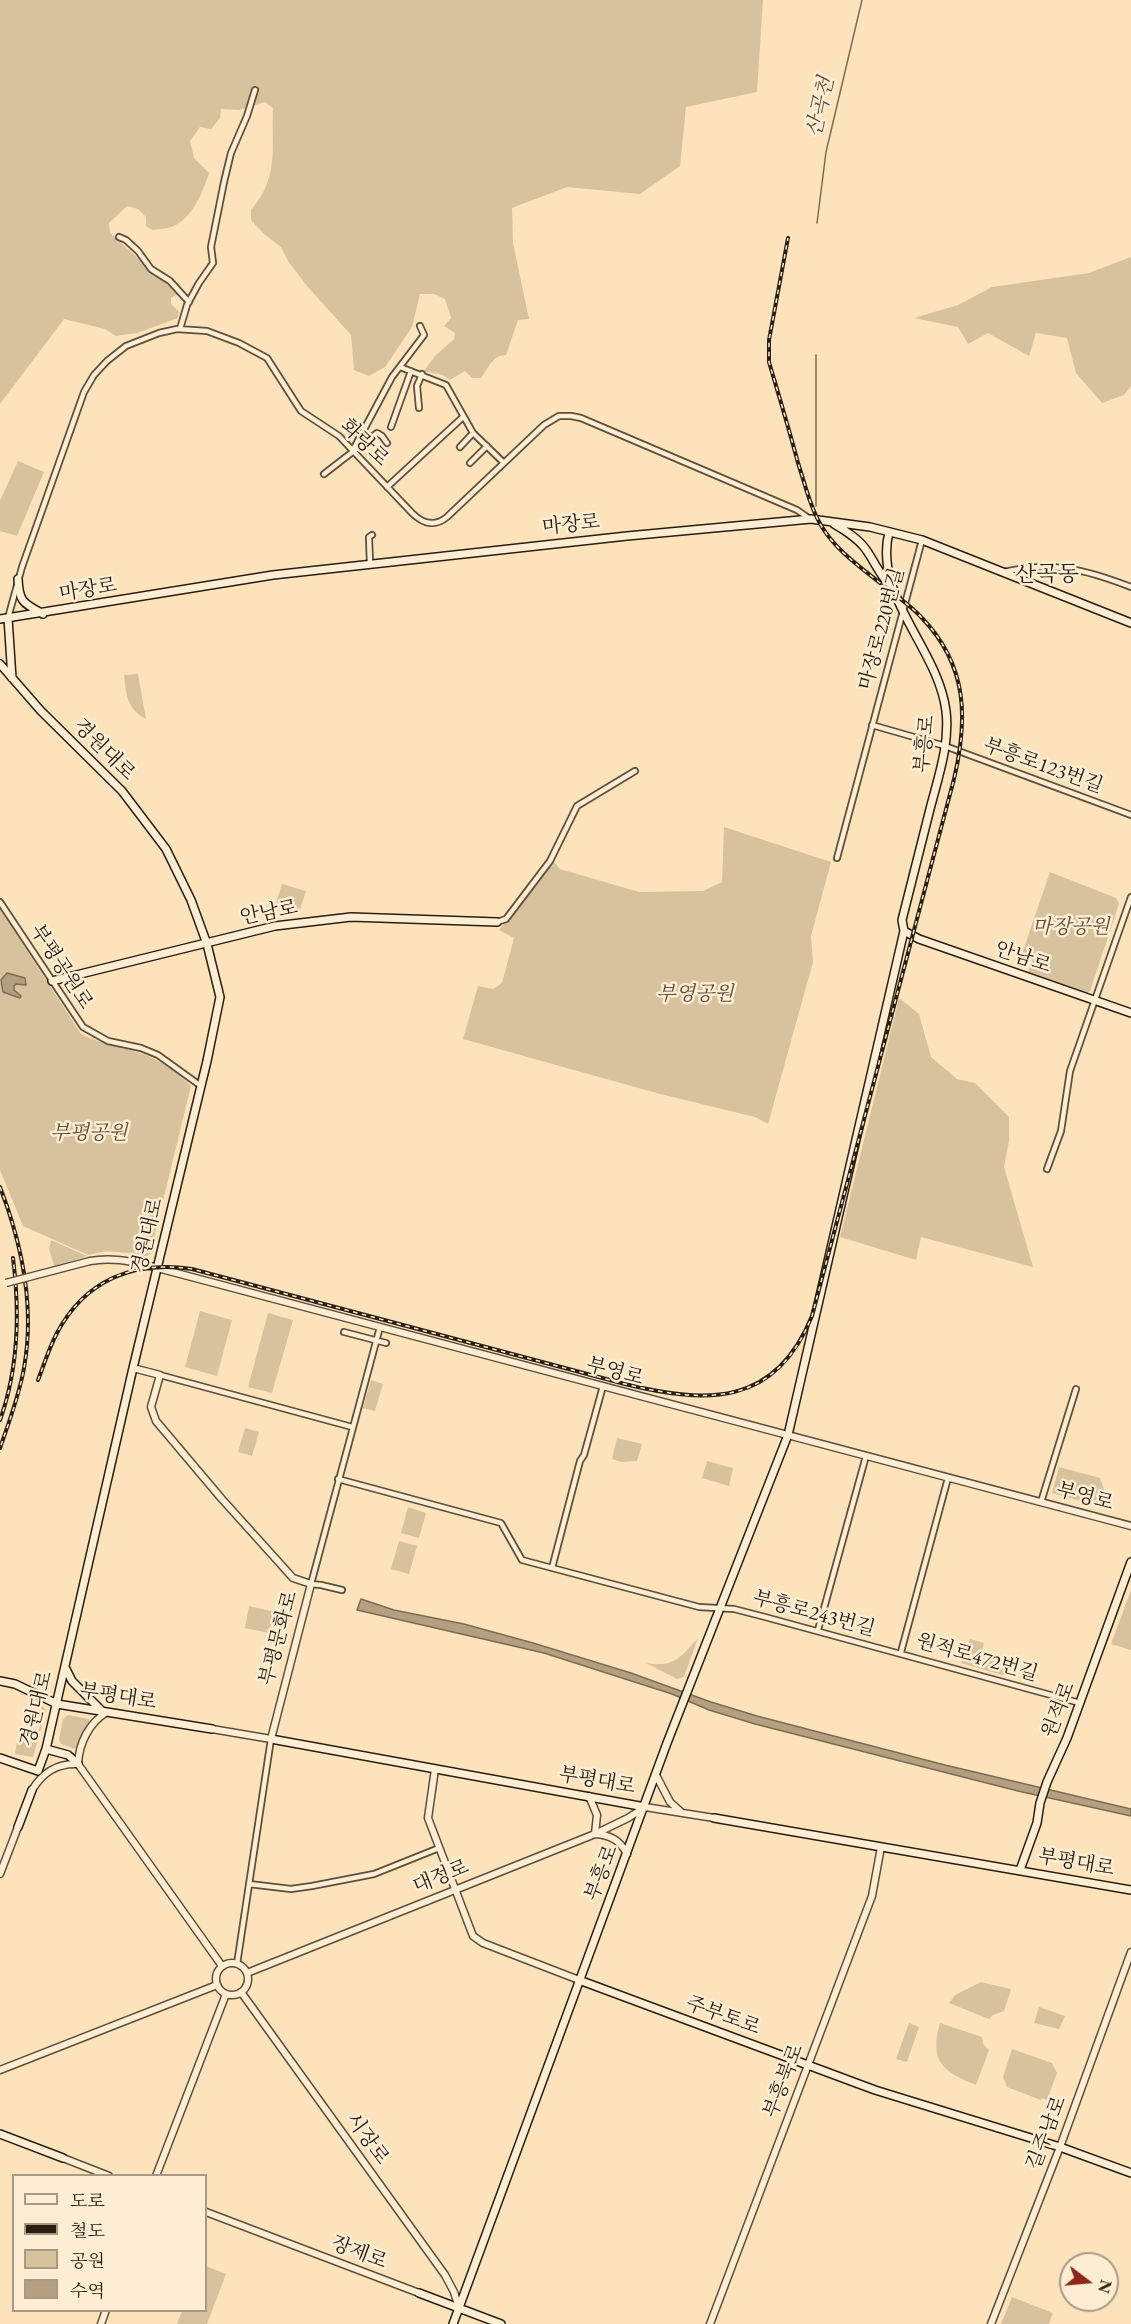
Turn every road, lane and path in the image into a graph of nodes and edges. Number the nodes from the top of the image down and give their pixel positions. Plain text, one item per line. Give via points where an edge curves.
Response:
1 (255, 90) dead end
2 (119, 237) dead end
3 (189, 302) junction
4 (420, 326) dead end
5 (180, 329) junction
6 (400, 367) junction
7 (411, 371) junction
8 (422, 374) junction
9 (419, 408) dead end
10 (463, 417) junction
11 (391, 427) dead end
12 (473, 433) junction
13 (387, 443) dead end
14 (487, 446) junction
15 (460, 447) dead end
16 (353, 450) junction
17 (503, 462) junction
18 (470, 463) dead end
19 (324, 474) dead end
20 (387, 487) junction
21 (811, 519) junction
22 (829, 521) junction
23 (889, 532) junction
24 (372, 535) dead end
25 (922, 540) junction
26 (370, 563) junction
27 (1004, 572) junction
28 (18, 579) junction
29 (1131, 587) edge
30 (895, 591) junction
31 (903, 608) junction
32 (43, 614) junction
33 (4, 619) edge
34 (1131, 623) edge
35 (0, 664) edge
36 (12, 678) junction
37 (872, 725) junction
38 (945, 746) junction
39 (635, 771) dead end
40 (1131, 814) edge
41 (837, 858) dead end
42 (1131, 897) edge
43 (0, 902) edge
44 (497, 922) joint
45 (904, 931) junction
46 (207, 944) junction
47 (52, 981) junction
48 (1095, 1000) junction
49 (1131, 1013) edge
50 (201, 1086) junction
51 (1047, 1169) dead end
52 (158, 1269) junction
53 (3, 1283) edge
54 (380, 1327) junction
55 (344, 1332) dead end
56 (376, 1341) junction
57 (386, 1343) dead end
58 (133, 1368) junction
59 (160, 1375) junction
60 (603, 1386) junction
61 (1076, 1389) dead end
62 (352, 1427) junction
63 (788, 1435) junction
64 (866, 1456) junction
65 (948, 1478) junction
66 (338, 1479) junction
67 (1041, 1502) junction
68 (1131, 1526) edge
69 (1131, 1562) edge
70 (552, 1568) junction
71 (310, 1584) junction
72 (342, 1590) dead end
73 (719, 1610) junction
74 (818, 1630) junction
75 (901, 1652) junction
76 (65, 1664) junction
77 (0, 1680) edge
78 (1080, 1703) junction
79 (57, 1704) junction
80 (105, 1712) junction
81 (212, 1729) joint
82 (271, 1739) junction
83 (46, 1749) junction
84 (0, 1758) edge
85 (78, 1764) junction
86 (435, 1769) junction
87 (38, 1771) junction
88 (656, 1775) junction
89 (32, 1790) junction
90 (589, 1796) junction
91 (645, 1807) junction
92 (682, 1813) junction
93 (714, 1818) joint
94 (18, 1827) joint
95 (594, 1834) junction
96 (881, 1847) junction
97 (439, 1848) junction
98 (627, 1854) junction
99 (1020, 1870) junction
100 (0, 1874) edge
101 (249, 1884) junction
102 (455, 1889) junction
103 (1131, 1890) edge
104 (1131, 1952) edge
105 (237, 1964) junction
106 (222, 1966) junction
107 (247, 1973) junction
108 (579, 1980) junction
109 (217, 1985) junction
110 (242, 1992) junction
111 (226, 1994) junction
112 (807, 2065) junction
113 (0, 2070) edge
114 (0, 2134) edge
115 (1060, 2147) junction
116 (63, 2158) joint
117 (1131, 2173) edge
118 (106, 2174) edge
119 (156, 2174) edge
120 (207, 2212) edge
121 (419, 2293) joint
122 (459, 2308) junction
123 (453, 2324) edge
124 (501, 2324) edge
125 (710, 2324) edge
126 (991, 2324) edge

1 - 3 street via 226,172 211,247 213,263
2 - 3 street
3 - 5 street
4 - 6 street via 424,335
5 - 16 street, 화랑로 via 207,331 267,358 301,411
5 - 28 street, 화랑로 via 126,346 94,375 77,408
6 - 7 street
6 - 16 street
7 - 8 street
7 - 11 street
8 - 9 street via 417,386
8 - 10 street via 446,385
10 - 12 street
10 - 20 street
12 - 14 street
12 - 15 street
13 - 16 street via 377,433
14 - 17 street
14 - 18 street
16 - 19 street
16 - 20 street, 화랑로
17 - 20 street, 화랑로 via 435,524 416,518
17 - 21 street, 화랑로 via 550,421 571,416
21 - 22 main road, 마장로
21 - 26 main road, 마장로
22 - 23 main road, 마장로
22 - 30 main road via 866,548 881,577
23 - 25 main road, 마장로
23 - 30 main road, 부흥로 via 886,561
24 - 26 street
25 - 27 main road, 마장로
25 - 31 street, 마장로220번길
26 - 32 main road, 마장로 via 273,575
27 - 29 street via 1030,567 1077,569
27 - 34 main road, 마장로
28 - 32 main road via 22,601
28 - 33 street, 화랑로
30 - 31 main road, 부흥로
31 - 37 street, 마장로220번길
31 - 38 main road, 부흥로 via 942,692 947,726
32 - 33 main road, 마장로
33 - 36 main road
35 - 36 main road, 경원대로
36 - 46 main road, 경원대로 via 122,791 166,849
37 - 38 street
37 - 41 street, 마장로220번길
38 - 40 street, 부흥로123번길
38 - 45 main road, 부흥로 via 902,920
39 - 44 street via 577,806 550,861 506,919
42 - 48 street
43 - 47 street, 부평공원로
44 - 46 main road, 안남로 via 351,917 275,926
45 - 48 main road, 안남로
45 - 63 main road, 부흥로
46 - 47 main road, 안남로
46 - 50 main road, 경원대로 via 218,985 219,1006
47 - 50 street, 부평공원로 via 88,1031 158,1055
48 - 49 main road, 안남로
48 - 51 street via 1070,1071 1061,1131
50 - 52 main road, 경원대로
52 - 53 street, 부영로, bridge via 105,1258
52 - 54 street, 부영로
52 - 58 main road, 경원대로
54 - 56 street
54 - 60 street, 부영로
55 - 56 street
56 - 57 street
56 - 62 street
58 - 59 street
58 - 76 main road, 경원대로
59 - 62 street
59 - 71 street, 부평문화로 via 151,1407 156,1421 292,1576
60 - 63 street, 부영로
60 - 70 street
61 - 67 street
62 - 66 street
63 - 64 street, 부영로
63 - 73 main road, 부흥로
64 - 65 street, 부영로
64 - 74 street
65 - 67 street, 부영로
65 - 75 street
66 - 70 street, 부흥로243번길 via 501,1523 522,1560
66 - 71 street
67 - 68 street, 부영로
69 - 78 main road, 원적로
70 - 73 street, 부흥로243번길
71 - 72 street
71 - 82 street, 부평문화로
73 - 74 street, 부흥로243번길 via 734,1609
73 - 88 main road, 부흥로
74 - 75 street, 부흥로243번길
75 - 78 street, 원적로472번길
76 - 79 main road, 경원대로
76 - 80 main road via 72,1681
77 - 79 main road, 부평대로
78 - 99 main road, 원적로 via 1047,1782
79 - 80 main road, 부평대로
79 - 83 main road, 경원대로
80 - 81 main road, 부평대로
80 - 85 street via 93,1724 80,1749
81 - 82 street, 부평대로
82 - 86 main road, 부평대로
82 - 101 street, 부평문화로
83 - 85 main road via 68,1755
83 - 87 main road, 경원대로
84 - 87 main road
85 - 89 street via 50,1770
85 - 106 street
86 - 90 main road, 부평대로
86 - 97 street, 주부토로 via 428,1818
87 - 89 street, 경원대로
88 - 91 main road, 부흥로
88 - 92 street via 670,1802
89 - 94 main road, 경원대로
90 - 91 main road, 부평대로
90 - 95 street via 597,1815
91 - 92 street, 부평대로
91 - 95 street, 대정로
91 - 98 main road, 부흥로
92 - 93 street, 부평대로
93 - 96 main road, 부평대로
94 - 100 street, 경원대로
95 - 98 street via 622,1843
95 - 102 street, 대정로
96 - 99 main road, 부평대로
96 - 112 street, 부흥북로 via 872,1896
97 - 101 street via 374,1874 312,1886 291,1889
97 - 102 street, 주부토로
98 - 108 main road, 부흥로
99 - 103 main road, 부평대로
101 - 105 street, 부평문화로
102 - 107 street, 대정로
102 - 108 street, 주부토로 via 476,1939
104 - 115 street, 길주남로
105 - 106 street
105 - 107 street
106 - 109 street via 217,1972
107 - 110 street
108 - 112 main road, 주부토로
108 - 122 main road, 부흥로
109 - 111 street
109 - 113 street
110 - 111 street
110 - 122 street, 시장로 via 445,2275
111 - 119 street
112 - 115 main road, 주부토로
112 - 125 street, 부흥북로
114 - 116 main road
115 - 117 main road, 주부토로
115 - 126 street, 길주남로
116 - 118 street
120 - 121 street, 장제로
121 - 122 main road, 장제로
122 - 123 main road, 부흥로
122 - 124 main road, 장제로

